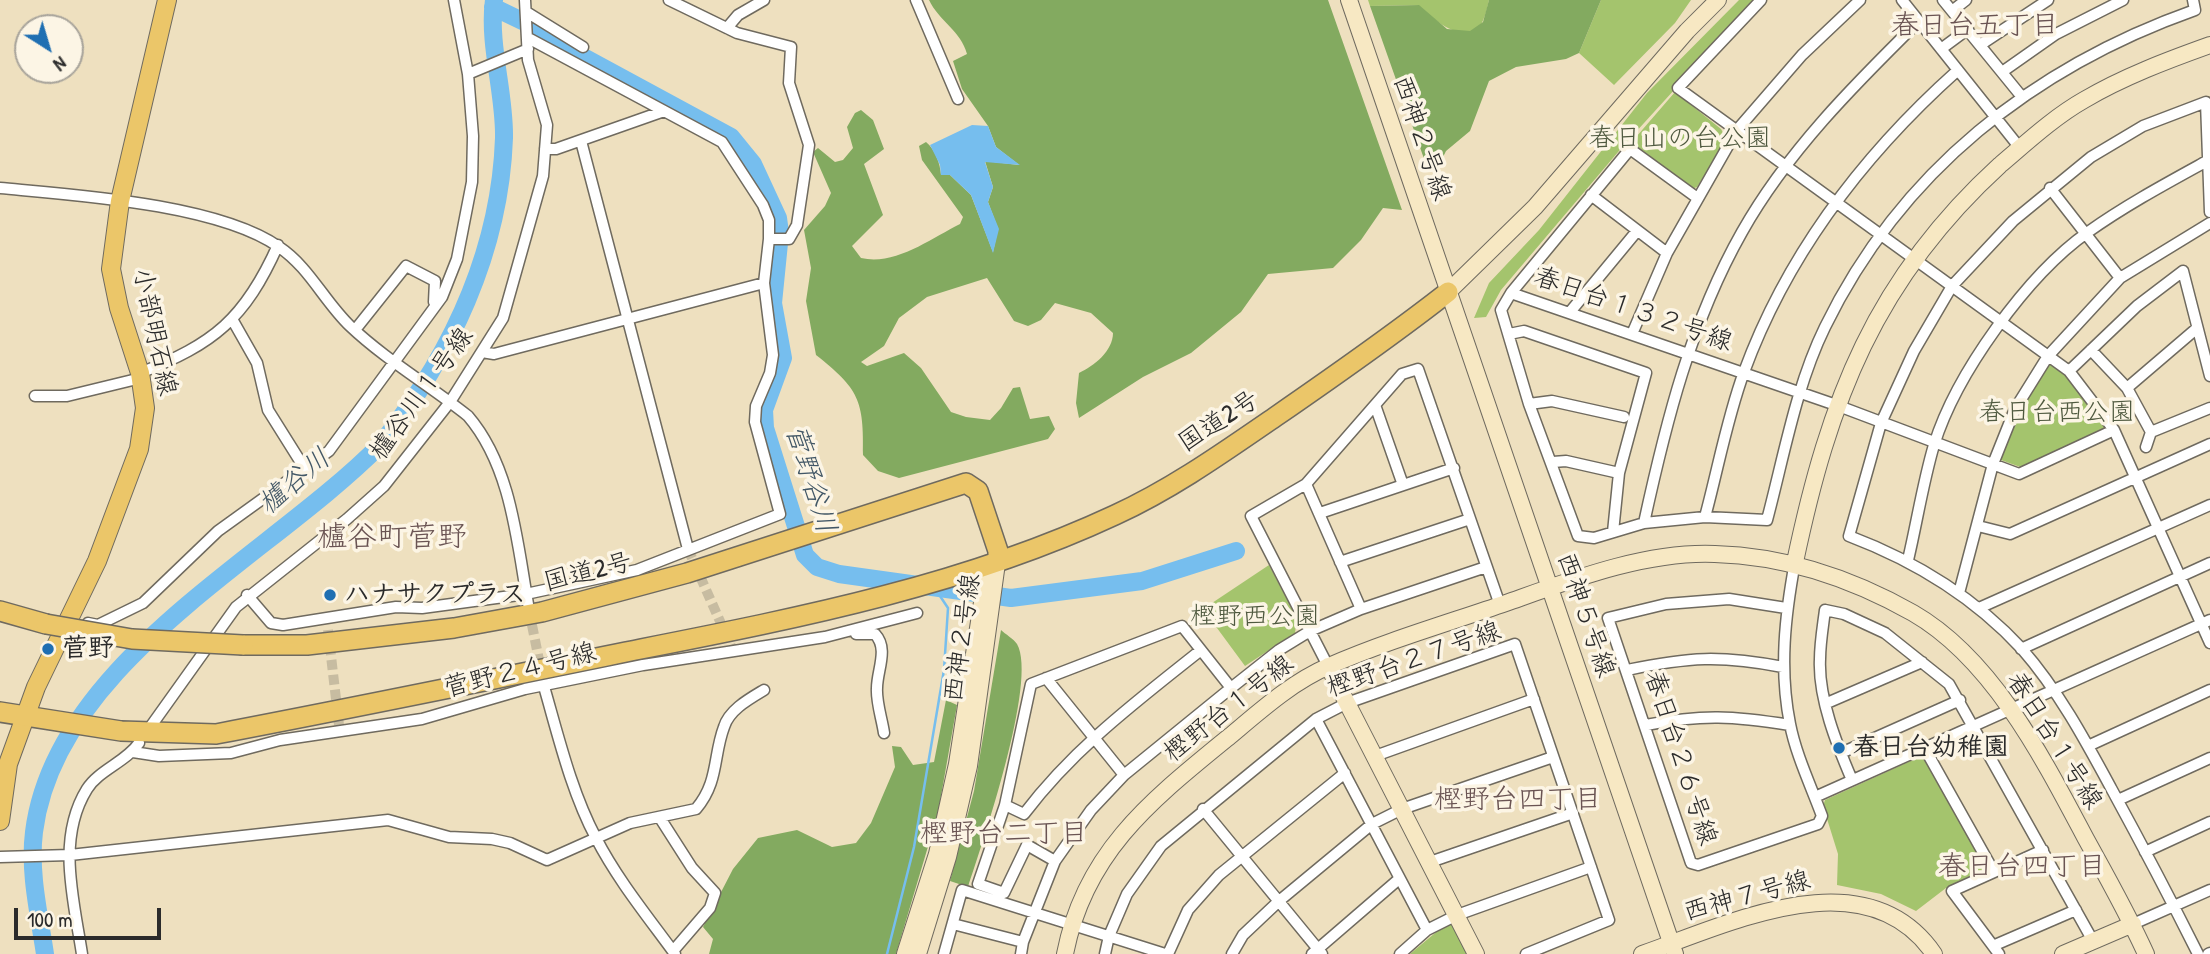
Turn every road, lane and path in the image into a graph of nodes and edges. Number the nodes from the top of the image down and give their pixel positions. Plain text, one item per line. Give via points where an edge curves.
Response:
1 (167, 0) edge
2 (454, 0) edge
3 (525, 0) edge
4 (669, 0) edge
5 (764, 0) edge
6 (916, 0) edge
7 (1349, 0) edge
8 (1718, 0) edge
9 (1761, 0) edge
10 (1860, 0) edge
11 (1902, 0) edge
12 (1943, 0) edge
13 (1966, 0) edge
14 (2048, 0) edge
15 (2123, 0) edge
16 (2193, 0) edge
17 (2035, 3) edge
18 (1952, 11) junction
19 (527, 12) junction
20 (1919, 21) junction
21 (727, 28) junction
22 (1968, 29) junction
23 (529, 44) junction
24 (1980, 45) junction
25 (2210, 45) edge
26 (583, 47) dead end
27 (1941, 49) junction
28 (1958, 70) junction
29 (2002, 72) junction
30 (468, 74) junction
31 (2022, 97) junction
32 (958, 99) dead end
33 (664, 111) junction
34 (1995, 116) junction
35 (1737, 130) junction
36 (581, 141) junction
37 (2020, 148) junction
38 (545, 149) junction
39 (2207, 162) junction
40 (1787, 167) junction
41 (0, 188) edge
42 (2050, 188) junction
43 (1591, 195) junction
44 (1696, 197) junction
45 (1836, 199) junction
46 (120, 201) junction
47 (2210, 212) edge
48 (2210, 223) edge
49 (1637, 230) junction
50 (1881, 233) junction
51 (2085, 233) junction
52 (769, 239) junction
53 (278, 245) junction
54 (1667, 253) junction
55 (1914, 257) junction
56 (2120, 278) junction
57 (764, 283) junction
58 (1952, 286) junction
59 (1448, 292) junction
60 (1511, 293) junction
61 (433, 308) junction
62 (1570, 312) junction
63 (628, 318) junction
64 (232, 319) junction
65 (2000, 322) junction
66 (2196, 329) junction
67 (355, 330) junction
68 (1509, 334) junction
69 (1632, 334) junction
70 (2091, 350) junction
71 (482, 352) junction
72 (1689, 353) junction
73 (2048, 356) junction
74 (394, 362) junction
75 (2069, 371) junction
76 (1744, 372) junction
77 (140, 376) junction
78 (2210, 376) edge
79 (2127, 388) junction
80 (1801, 392) junction
81 (35, 396) dead end
82 (450, 402) junction
83 (1530, 404) junction
84 (1375, 405) junction
85 (1836, 405) junction
86 (2210, 408) edge
87 (1624, 417) dead end
88 (1881, 423) junction
89 (2114, 430) junction
90 (2151, 432) junction
91 (1934, 444) junction
92 (2210, 444) edge
93 (2146, 447) dead end
94 (1553, 462) junction
95 (1993, 464) junction
96 (1454, 468) junction
97 (305, 469) junction
98 (1619, 473) junction
99 (2137, 479) junction
100 (1306, 484) junction
101 (1403, 485) junction
102 (2210, 505) edge
103 (1320, 513) junction
104 (1705, 517) junction
105 (1470, 519) junction
106 (1644, 523) junction
107 (1978, 526) junction
108 (2159, 527) junction
109 (1613, 532) junction
110 (688, 549) junction
111 (998, 559) junction
112 (1908, 560) junction
113 (1340, 562) junction
114 (1795, 562) junction
115 (2210, 564) edge
116 (1486, 567) junction
117 (2181, 577) junction
118 (1549, 588) junction
119 (1959, 593) junction
120 (247, 595) junction
121 (527, 599) junction
122 (1500, 605) junction
123 (987, 608) junction
124 (1786, 608) junction
125 (1979, 608) junction
126 (1361, 610) junction
127 (0, 611) edge
128 (917, 614) dead end
129 (68, 620) junction
130 (2206, 622) edge
131 (1310, 631) junction
132 (839, 634) junction
133 (2210, 643) edge
134 (2021, 649) junction
135 (1201, 650) junction
136 (1922, 662) junction
137 (1328, 666) junction
138 (1783, 667) junction
139 (1627, 670) junction
140 (1046, 678) junction
141 (1231, 688) junction
142 (545, 690) tunnel mouth
143 (2210, 690) edge
144 (764, 691) dead end
145 (2055, 691) junction
146 (1534, 699) junction
147 (1960, 700) junction
148 (1347, 703) junction
149 (1827, 703) junction
150 (2012, 710) junction
151 (0, 712) edge
152 (25, 718) junction
153 (1316, 719) junction
154 (1646, 725) junction
155 (151, 726) dead end
156 (1790, 726) junction
157 (1972, 728) junction
158 (884, 733) dead end
159 (1093, 736) junction
160 (2088, 746) junction
161 (1925, 749) junction
162 (1841, 753) junction
163 (1375, 756) junction
164 (1553, 757) junction
165 (2210, 758) edge
166 (1345, 773) junction
167 (1124, 775) junction
168 (1852, 780) junction
169 (1815, 797) junction
170 (2118, 800) junction
171 (1005, 805) junction
172 (1203, 809) junction
173 (1402, 809) junction
174 (1573, 813) junction
175 (660, 818) junction
176 (0, 821) edge
177 (2210, 822) edge
178 (1372, 824) junction
179 (595, 837) junction
180 (2043, 850) junction
181 (2145, 852) junction
182 (70, 855) junction
183 (1242, 855) junction
184 (3, 857) edge
185 (1055, 861) junction
186 (1430, 863) junction
187 (1591, 867) junction
188 (1994, 872) junction
189 (1399, 879) junction
190 (2210, 890) edge
191 (1279, 901) junction
192 (2174, 907) junction
193 (2076, 910) junction
194 (1034, 913) junction
195 (1457, 915) junction
196 (953, 924) junction
197 (2133, 924) junction
198 (1071, 925) junction
199 (1427, 930) junction
200 (1109, 936) junction
201 (2093, 941) junction
202 (1023, 942) junction
203 (1673, 949) edge
204 (1997, 950) edge
205 (1317, 952) edge
206 (674, 953) edge
207 (82, 954) edge
208 (905, 954) edge
209 (918, 954) edge
210 (944, 954) edge
211 (1021, 954) edge
212 (1065, 954) edge
213 (1105, 954) edge
214 (1166, 954) edge
215 (1232, 954) edge
216 (1401, 954) edge
217 (1476, 954) edge
218 (1526, 954) edge
219 (1642, 954) edge
220 (1934, 954) edge
221 (2063, 954) edge
222 (2146, 954) edge
223 (2197, 954) edge

1 - 46 main road, 小部明石線
2 - 30 street
3 - 19 street, 櫨谷川１号線
4 - 21 street
5 - 21 street via 738,15
6 - 32 street
7 - 59 street, 西神２号線
8 - 59 street via 1535,207
9 - 35 street via 1678,88
10 - 35 street via 1802,55
11 - 20 street
12 - 18 street
13 - 18 street
14 - 17 street
15 - 29 street via 2056,34
16 - 31 street via 2195,10 2095,51
17 - 24 street
18 - 22 street
19 - 23 street, 櫨谷川１号線
19 - 26 street
20 - 27 street
20 - 40 street via 1825,117
21 - 52 street via 791,47 789,83 809,145 797,225 789,239
22 - 24 street
22 - 27 street
23 - 30 street
23 - 33 street
23 - 38 street, 櫨谷川１号線 via 547,125
24 - 29 street
25 - 37 street via 2083,100
27 - 28 street
28 - 34 street
28 - 45 street via 1917,106
29 - 31 street
30 - 61 street via 472,182 457,259
31 - 34 street
33 - 36 street
33 - 52 street via 722,142 735,157 763,205
34 - 37 street
34 - 50 street via 1930,176
35 - 40 street
35 - 44 street
36 - 38 street
36 - 63 street
37 - 55 street via 1963,199
38 - 71 street, 櫨谷川１号線 via 542,176 503,318
39 - 42 street via 2206,102 2143,126 2091,156
39 - 47 street
39 - 51 street
40 - 45 street
40 - 72 street via 1743,230 1709,296
41 - 46 street
42 - 51 street
42 - 58 street
43 - 44 street, 春日台１３２号線 via 1630,149
43 - 49 street
43 - 60 street, 春日台１３２号線
44 - 54 street
45 - 50 street
45 - 76 street via 1791,269
46 - 53 street via 241,228
46 - 77 main road, 小部明石線 via 111,269
48 - 56 street
49 - 54 street
49 - 62 street
50 - 55 street
50 - 80 street via 1824,327
51 - 56 street
51 - 65 street
52 - 57 street
53 - 64 street via 261,283
53 - 67 street via 301,265
54 - 69 street
55 - 58 street
55 - 85 street via 1869,328
56 - 73 street
57 - 63 street
57 - 110 street via 773,355 755,422 780,514
58 - 65 street
58 - 88 street via 1914,351
59 - 111 highway, 国道2号 via 1389,339 1167,487 1117,514
59 - 118 street, 西神５号線
60 - 62 street, 春日台１３２号線
60 - 68 street via 1502,310
61 - 67 street via 435,281 407,266
61 - 74 street
62 - 69 street, 春日台１３２号線
63 - 71 street via 494,354
63 - 110 street
64 - 77 street via 180,358
64 - 97 street via 257,363 268,410
65 - 73 street
65 - 91 street via 1961,382
66 - 70 street via 2183,271
66 - 78 street
66 - 79 street
67 - 74 street
68 - 83 street
68 - 98 street via 1524,331 1646,373
69 - 72 street, 春日台１３２号線
70 - 75 street
70 - 79 street
71 - 82 street, 櫨谷川１号線
72 - 76 street, 春日台１３２号線
72 - 106 street via 1664,431
73 - 75 street
73 - 95 street via 2015,409
74 - 82 street
74 - 97 street via 329,451
75 - 89 street
76 - 80 street, 春日台１３２号線
76 - 104 street
77 - 81 street via 67,396
77 - 129 main road, 小部明石線 via 145,408 139,449 97,561
79 - 90 street
80 - 85 street, 春日台１３２号線
80 - 104 street via 1767,520
82 - 120 street, 櫨谷川１号線 via 384,486
82 - 121 street via 468,416 494,453
83 - 87 street via 1552,401
83 - 94 street
84 - 96 street via 1402,374 1418,369
84 - 100 street
84 - 101 street
85 - 88 street, 春日台１３２号線
85 - 114 street via 1811,485
86 - 90 street
88 - 91 street, 春日台１３２号線
88 - 112 street via 1850,536
89 - 95 street, 春日台１３２号線 via 2019,474
89 - 99 street
90 - 93 street
91 - 95 street, 春日台１３２号線
91 - 112 street
92 - 99 street
94 - 98 street
94 - 109 street via 1578,536 1594,538
95 - 107 street
96 - 101 street
96 - 105 street
97 - 129 street via 218,531 143,603 98,625
98 - 109 street
99 - 107 street via 2011,534
99 - 108 street
100 - 103 street
100 - 131 street via 1251,516
101 - 103 street
102 - 108 street
103 - 113 street
104 - 106 street
105 - 113 street
105 - 116 street
106 - 109 street
107 - 119 street
108 - 117 street
108 - 125 street
110 - 121 street via 637,570
111 - 123 street, 西神２号線
111 - 127 highway, 国道2号, bridge via 978,491 966,483 631,590 454,628 320,643 243,645 132,639
111 - 152 highway, 国道2号 via 882,598 216,734 121,731
112 - 119 street
113 - 126 street
114 - 118 street, 春日台１号線 via 1713,553 1630,563
114 - 124 street, 春日台２６号線
114 - 150 street, 春日台１号線 via 1864,588 1917,615 1968,658
115 - 117 street
116 - 122 street
116 - 126 street
117 - 130 street
117 - 134 street
118 - 122 street, 樫野台１号線
118 - 203 street, 西神５号線
119 - 125 street
120 - 121 street via 271,623 327,624 396,607
120 - 155 street, 櫨谷川１号線
122 - 137 street, 樫野台１号線
123 - 208 street, 西神２号線 via 937,854
123 - 209 street, 西神２号線 via 966,779
124 - 138 street, 春日台２６号線
124 - 139 street, 春日台２６号線 via 1729,599 1665,604 1608,618
125 - 134 street
126 - 131 street
128 - 132 street, 菅野２４号線
129 - 152 main road, 小部明石線
130 - 133 street
130 - 145 street
131 - 137 street
131 - 141 street
132 - 158 street via 875,634 881,640 876,690
132 - 182 street, 菅野２４号線 via 643,665 525,689 422,719 339,728 231,753 159,756 136,748 88,788 74,822
134 - 145 street
135 - 140 street via 1182,626
135 - 141 street
135 - 159 street
136 - 147 street via 1949,684
136 - 149 street
136 - 149 street via 1885,633 1825,610 1819,661
137 - 148 street
137 - 198 street, 樫野台１号線 via 1273,701 1148,805 1096,868
138 - 139 street via 1732,657 1679,659
138 - 156 street, 春日台２６号線
139 - 154 street, 春日台２６号線
140 - 159 street
140 - 171 street via 1031,684
141 - 167 street
142 - 179 street
143 - 160 street
144 - 175 street via 742,702 724,725 702,803 696,809
145 - 150 street
145 - 160 street
146 - 148 street, 樫野台２７号線 via 1515,644
146 - 163 street
146 - 164 street, 樫野台２７号線
147 - 157 street
147 - 162 street
148 - 153 street, 樫野台２７号線
148 - 163 street
149 - 162 street
150 - 157 street
150 - 197 street, 春日台１号線
151 - 152 highway, 国道2号
152 - 176 main road, 小部明石線 via 8,764
153 - 166 street
153 - 172 street, 樫野台２７号線
154 - 156 street via 1694,716 1741,717
154 - 169 street, 春日台２６号線 via 1690,863 1698,865 1818,824 1822,816
156 - 169 street, 春日台２６号線
157 - 161 street
157 - 180 street
159 - 167 street
159 - 171 street via 1051,778 1024,814
160 - 170 street
161 - 168 street
161 - 188 street
162 - 168 street
163 - 173 street
164 - 173 street
164 - 174 street, 樫野台２７号線
165 - 170 street
166 - 178 street
166 - 183 street
167 - 185 street via 1091,810
168 - 169 street
170 - 181 street
171 - 185 street via 978,884 1004,893 1027,845
172 - 183 street
172 - 200 street, 樫野台２７号線 via 1161,846 1143,869
173 - 178 street
173 - 186 street
174 - 186 street
174 - 187 street, 樫野台２７号線
175 - 179 street via 630,823
175 - 206 street via 692,868 715,893 710,908
177 - 181 street
178 - 189 street
178 - 191 street
179 - 182 street via 547,860 510,843 449,837 388,820
179 - 206 street
180 - 188 street
180 - 193 street
181 - 192 street
182 - 184 street
182 - 207 street
183 - 191 street
183 - 214 street via 1188,909
185 - 194 street
186 - 195 street
187 - 195 street
187 - 218 street, 樫野台２７号線 via 1609,920
188 - 204 street via 1952,891
189 - 199 street
189 - 205 street
190 - 192 street
191 - 205 street
191 - 215 street via 1242,935
192 - 197 street
192 - 223 street
193 - 201 street
193 - 204 street
194 - 196 street via 962,890
194 - 198 street
194 - 202 street
195 - 199 street
195 - 217 street
196 - 202 street
196 - 210 street
197 - 201 street
197 - 222 street, 春日台１号線
198 - 200 street
198 - 212 street, 樫野台１号線
199 - 216 street
200 - 213 street, 樫野台２７号線
200 - 214 street
201 - 221 street
202 - 211 street
203 - 219 street, 西神７号線
203 - 220 street, 西神７号線 via 1794,904 1832,900 1883,912 1908,927

